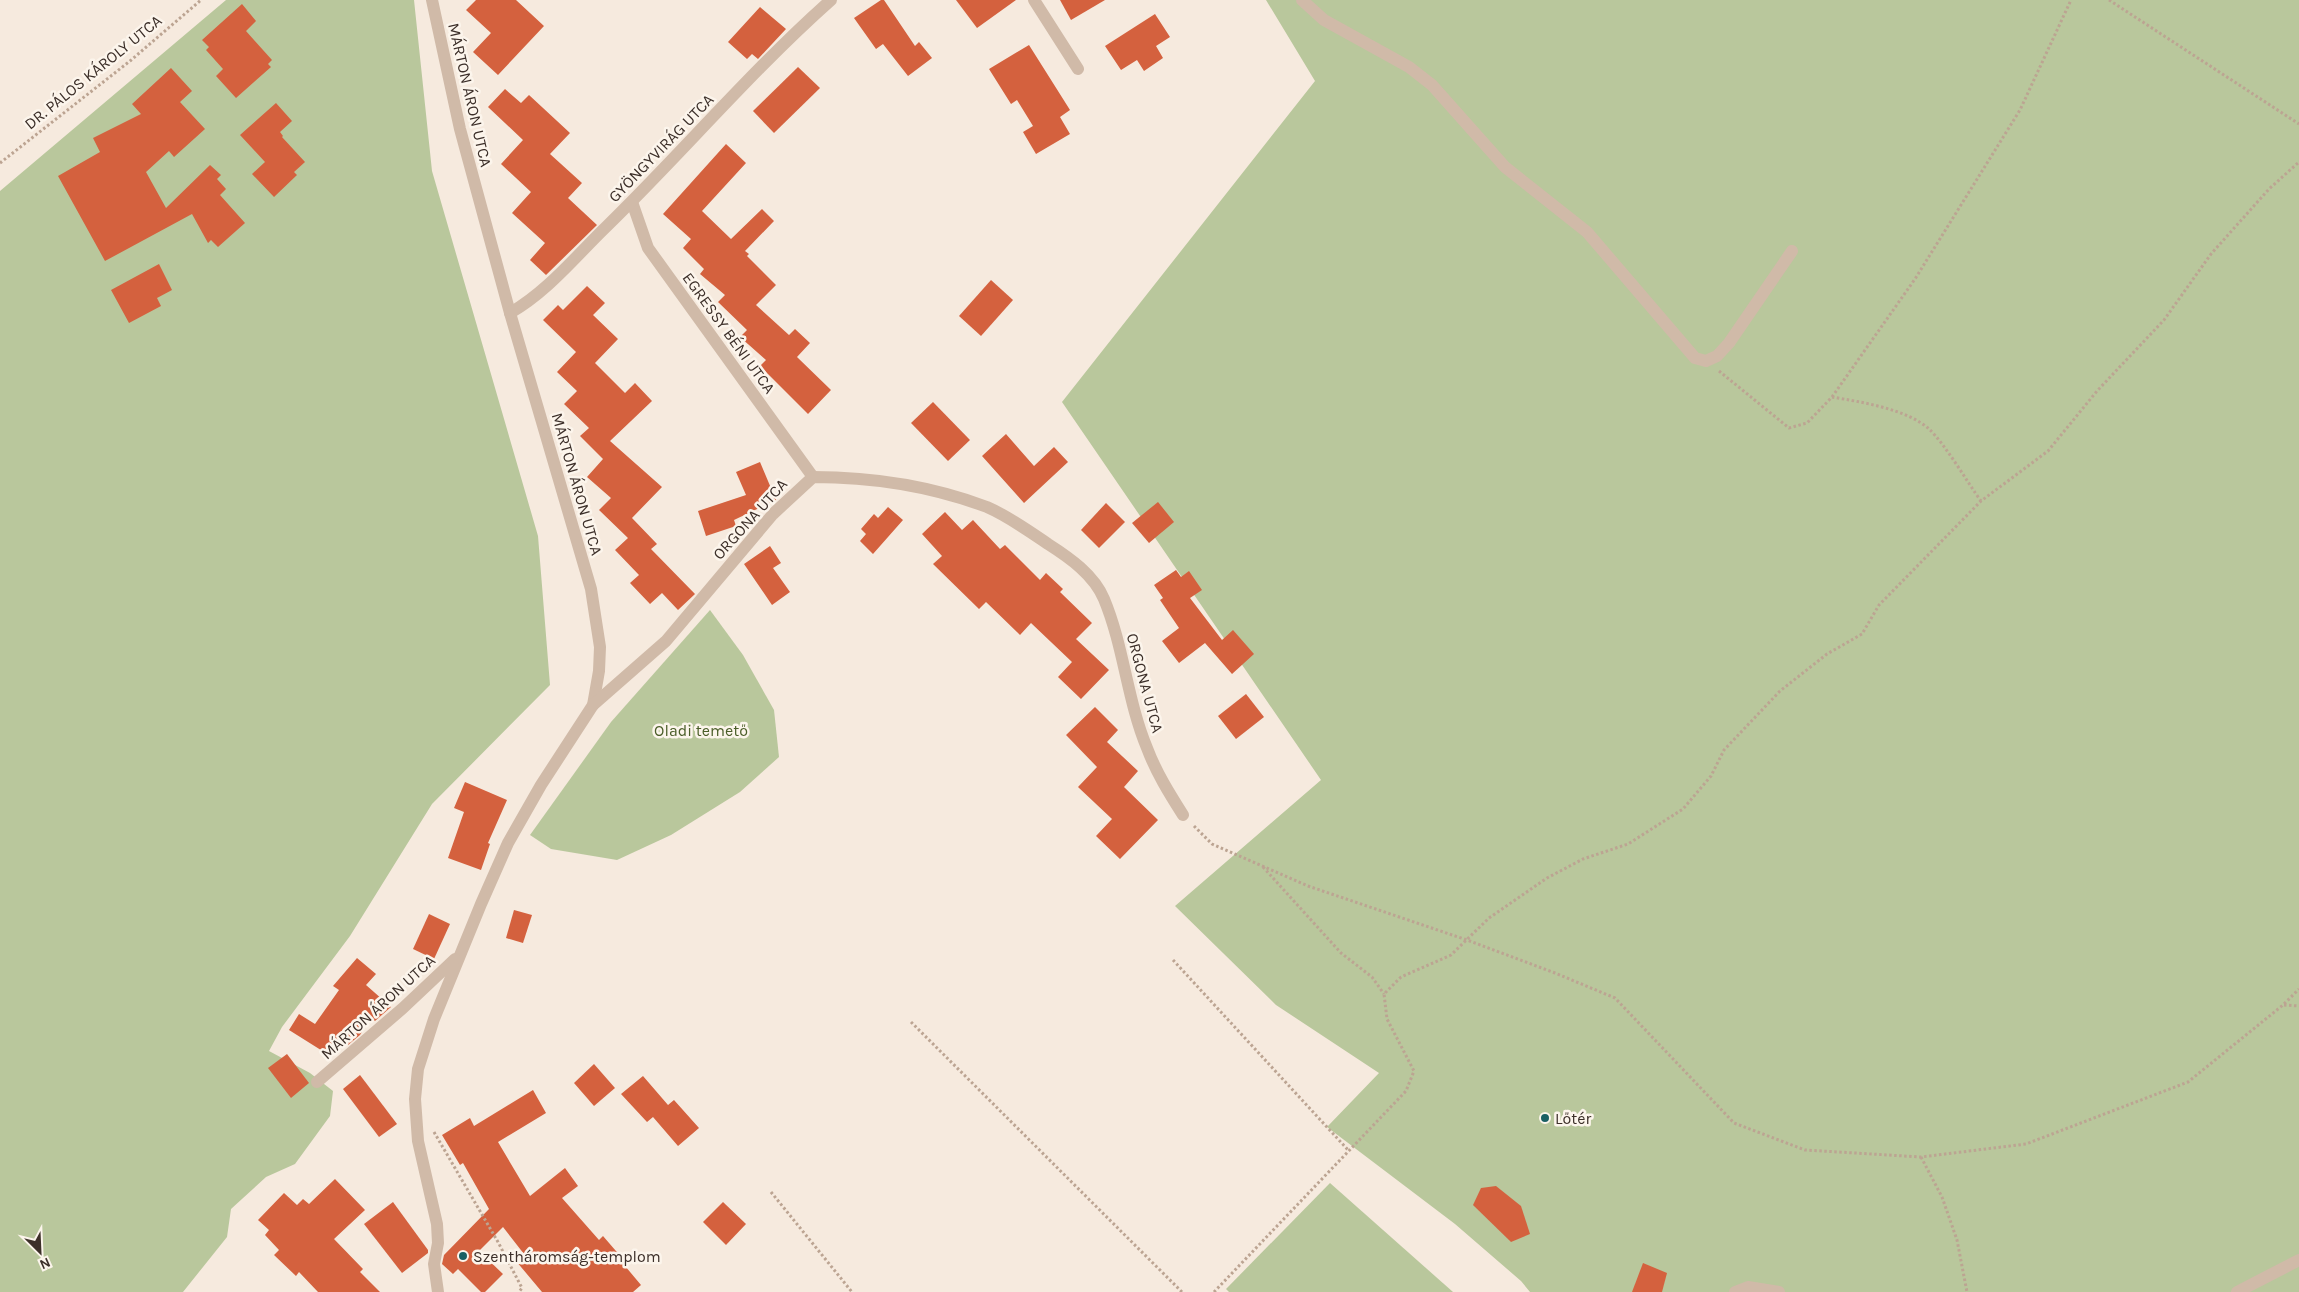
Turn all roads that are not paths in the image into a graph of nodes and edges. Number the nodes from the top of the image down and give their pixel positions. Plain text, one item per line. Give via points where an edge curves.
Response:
1 (432, 0) edge
2 (830, 0) edge
3 (1034, 0) edge
4 (1302, 0) edge
5 (1078, 69) dead end
6 (632, 202) junction
7 (1792, 250) dead end
8 (510, 312) junction
9 (813, 477) junction
10 (593, 705) junction
11 (1182, 815) road end
12 (460, 955) junction
13 (317, 1082) dead end
14 (2299, 1260) edge
15 (438, 1292) edge
16 (1735, 1292) edge
17 (1780, 1292) edge
18 (2237, 1292) edge

1 - 8 street, MÁRTON ÁRON UTCA via 460,130
2 - 6 street, GYÖNGYVIRÁG UTCA via 798,29
3 - 5 street
4 - 7 street via 1324,20 1408,67 1432,85 1505,167 1587,232 1695,358 1706,361 1717,356 1729,343
6 - 8 street, GYÖNGYVIRÁG UTCA via 532,300
6 - 9 street, EGRESSY BÉNI UTCA via 648,248
8 - 10 street, MÁRTON ÁRON UTCA via 591,588 600,647
9 - 10 street, ORGONA UTCA via 773,514 666,641
9 - 11 street, ORGONA UTCA via 856,477 924,488 988,508 1069,558 1089,576 1103,598 1146,747
10 - 12 street, MÁRTON ÁRON UTCA via 508,843
12 - 13 street, MÁRTON ÁRON UTCA
12 - 15 street, MÁRTON ÁRON UTCA via 418,1069 415,1099 418,1141 437,1224 434,1264
14 - 18 street
16 - 17 street via 1748,1288

